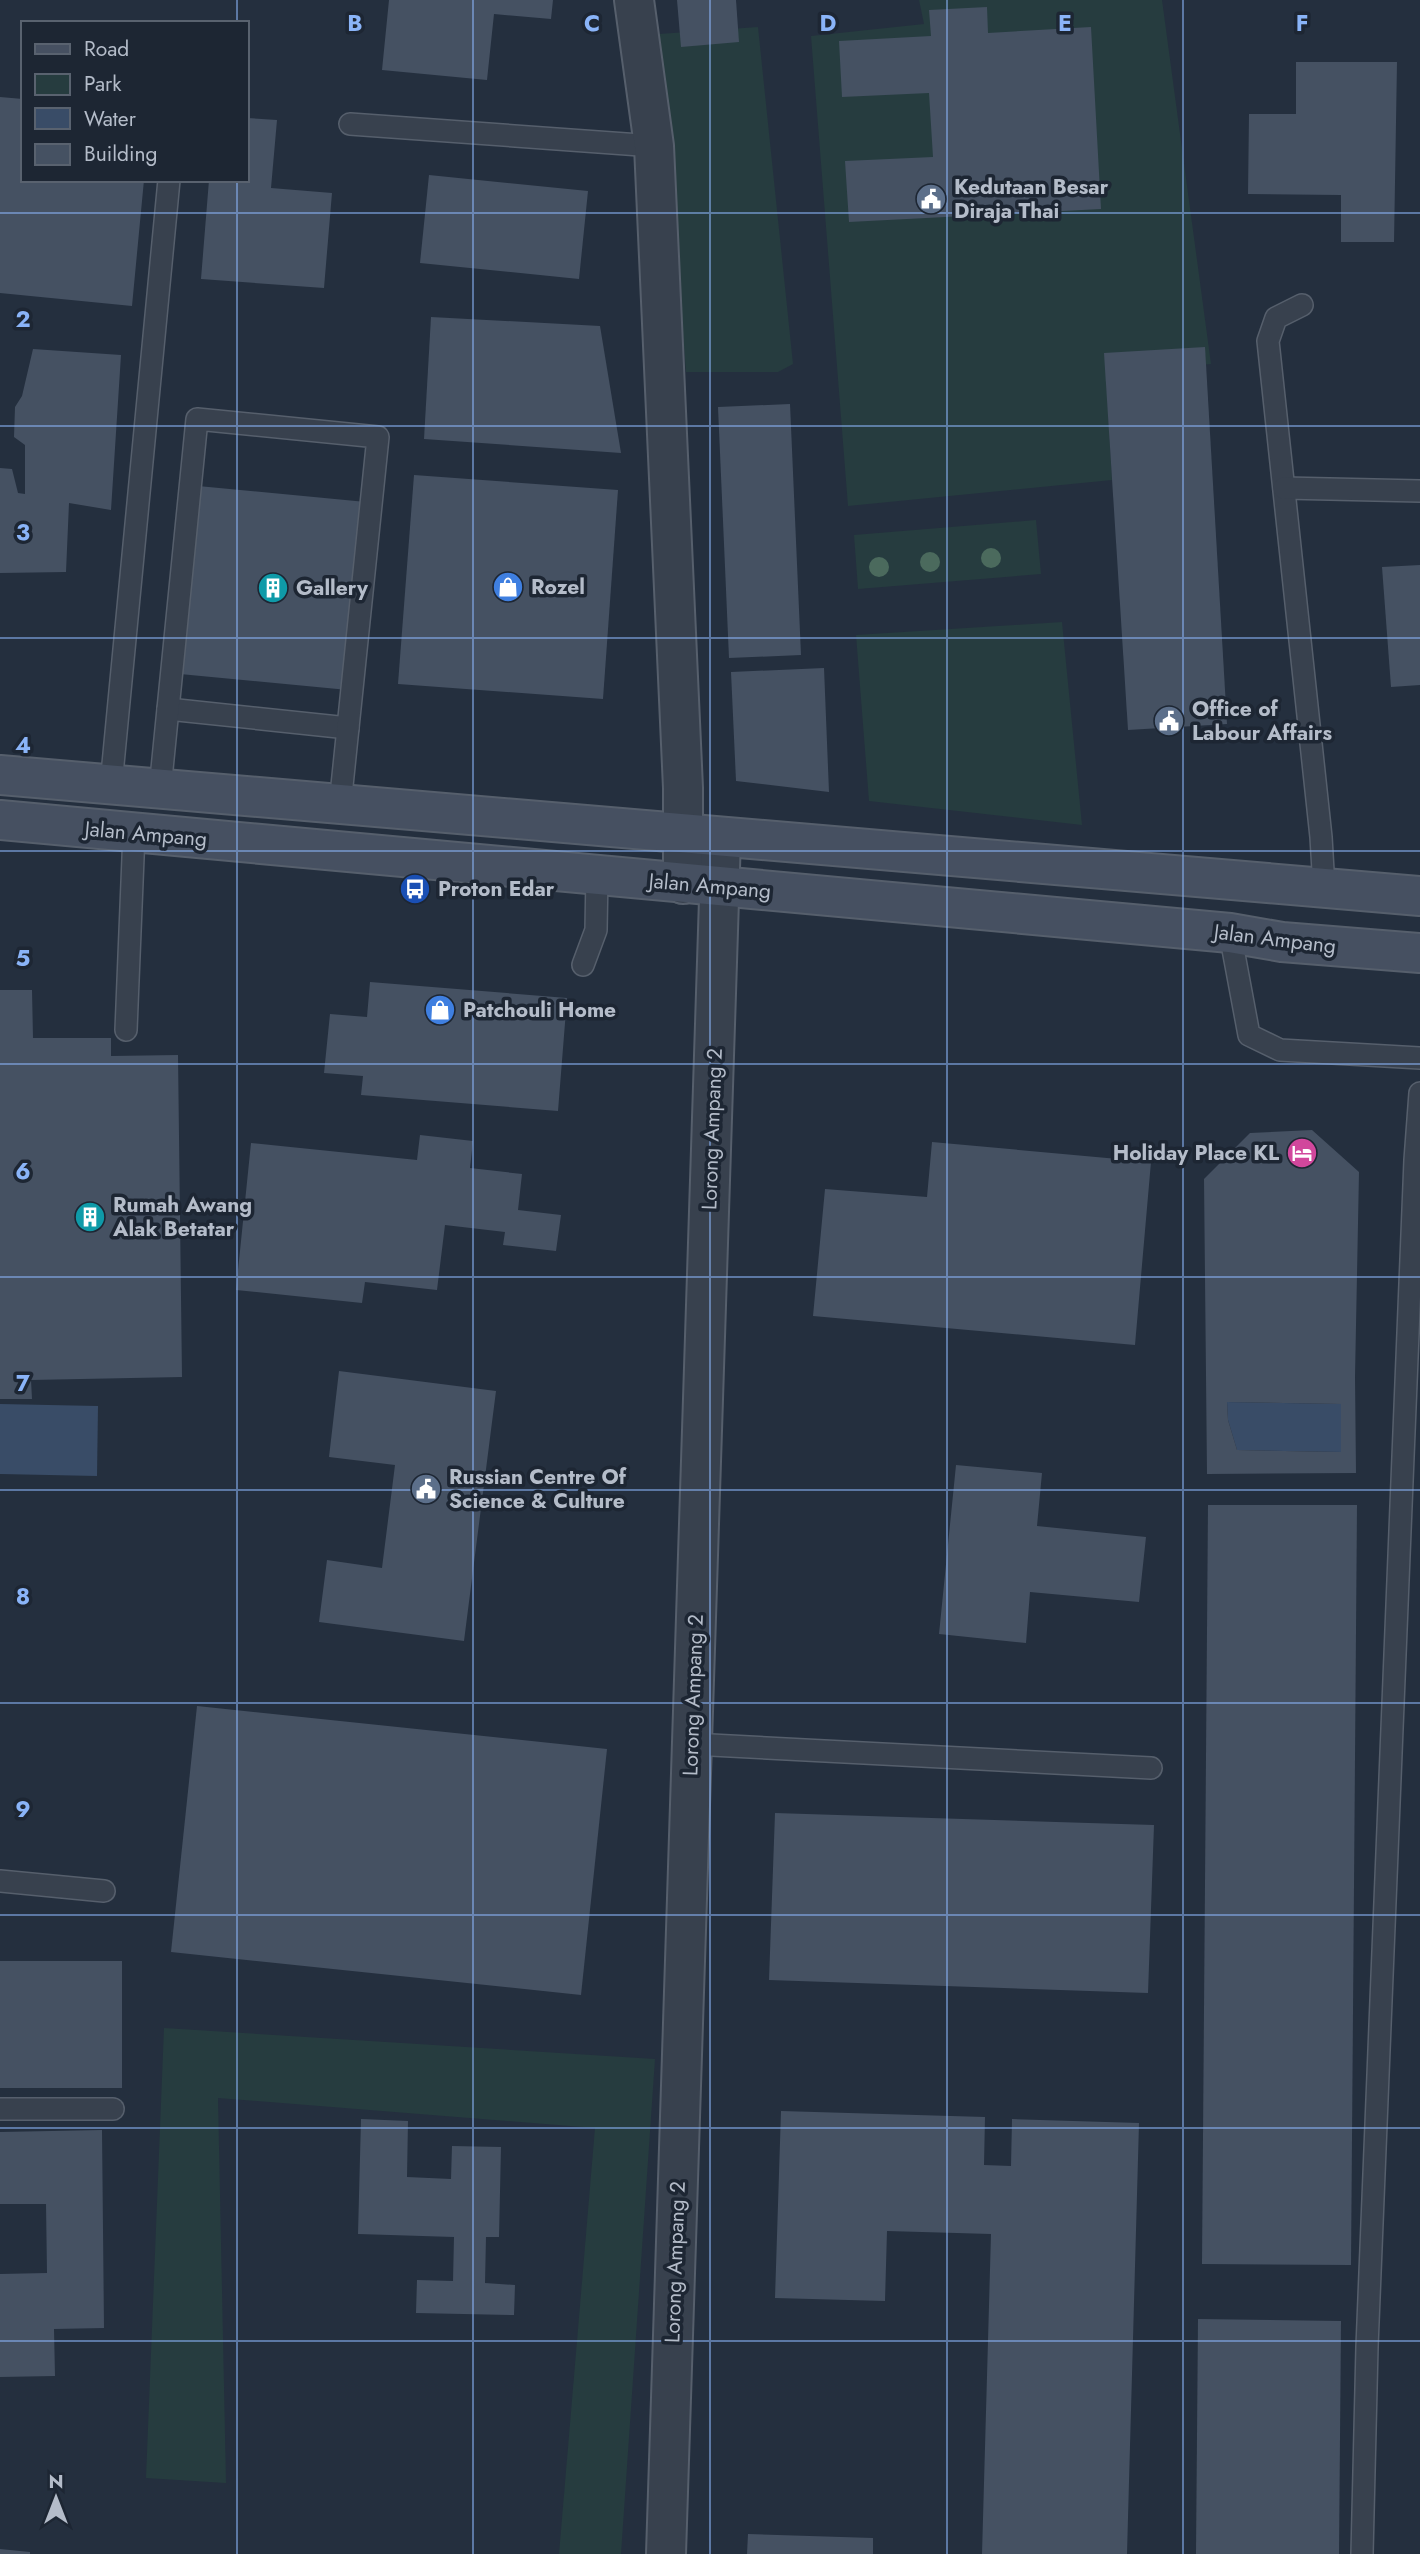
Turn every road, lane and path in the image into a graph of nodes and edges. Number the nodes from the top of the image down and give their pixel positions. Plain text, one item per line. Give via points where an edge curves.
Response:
1 (634, 0) edge
2 (350, 124) dead end
3 (654, 146) junction
4 (169, 182) edge
5 (1302, 305) dead end
6 (1284, 488) junction
7 (1420, 491) edge
8 (168, 709) junction
9 (348, 728) junction
10 (0, 775) edge
11 (111, 785) junction
12 (160, 789) junction
13 (340, 805) junction
14 (0, 820) edge
15 (134, 833) junction
16 (703, 835) junction
17 (597, 875) junction
18 (701, 885) junction
19 (1324, 888) junction
20 (1420, 896) edge
21 (1230, 933) junction
22 (1420, 953) edge
23 (583, 965) dead end
24 (125, 1030) dead end
25 (1420, 1058) edge
26 (1420, 1093) edge
27 (692, 1744) junction
28 (1152, 1768) dead end
29 (0, 1881) edge
30 (104, 1891) dead end
31 (0, 2109) edge
32 (113, 2109) dead end
33 (666, 2554) edge
34 (1362, 2554) edge

1 - 3 street, Lorong Ampang 2
2 - 3 lane
3 - 16 street, Lorong Ampang 2
4 - 11 lane
5 - 6 lane via 1276,318 1268,341
6 - 7 lane
6 - 19 lane
8 - 9 lane
8 - 9 lane via 197,419 378,437
8 - 12 lane
9 - 13 lane
10 - 11 main road
11 - 12 main road
12 - 13 main road
13 - 16 main road
14 - 15 main road, Jalan Ampang
15 - 17 main road, Jalan Ampang
15 - 24 lane
16 - 18 street, Lorong Ampang 2
16 - 19 main road
17 - 18 main road, Jalan Ampang
17 - 23 lane via 596,930
18 - 21 main road, Jalan Ampang
18 - 27 street, Lorong Ampang 2
19 - 20 main road
21 - 22 main road, Jalan Ampang
21 - 25 lane via 1249,1035 1280,1050
26 - 34 lane via 1367,2333
27 - 28 lane
27 - 33 street, Lorong Ampang 2
29 - 30 lane
31 - 32 lane

